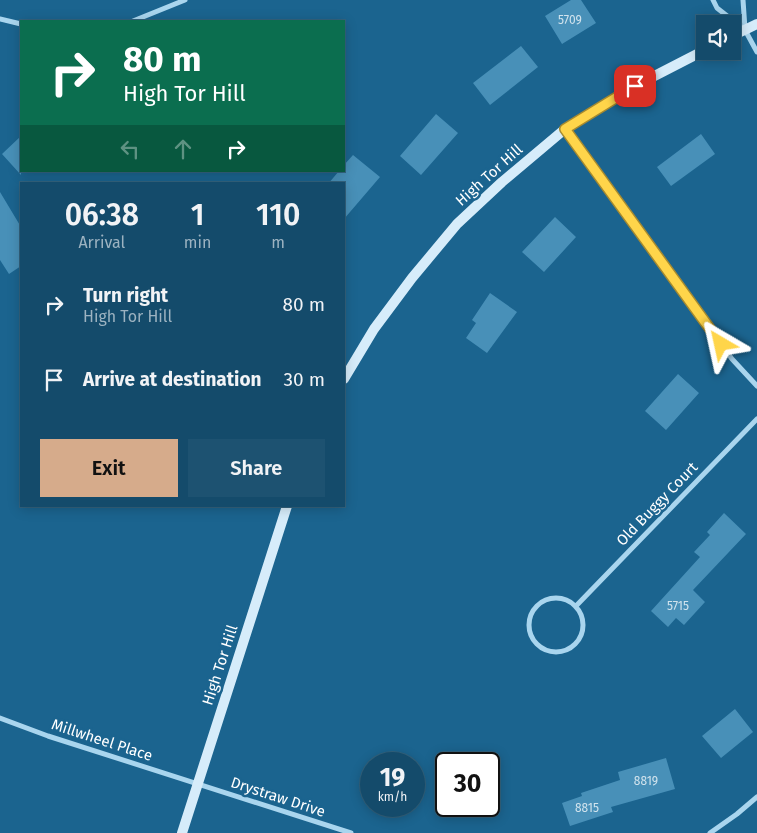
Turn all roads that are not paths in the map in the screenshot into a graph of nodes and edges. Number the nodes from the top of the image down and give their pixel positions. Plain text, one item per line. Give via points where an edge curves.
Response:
1 (185, 0) edge
2 (713, 0) edge
3 (743, 0) edge
4 (0, 20) edge
5 (135, 20) edge
6 (20, 24) edge
7 (757, 24) edge
8 (745, 30) junction
9 (741, 32) edge
10 (757, 52) edge
11 (696, 55) edge
12 (565, 129) junction
13 (345, 377) edge
14 (757, 386) edge
15 (757, 419) edge
16 (286, 507) edge
17 (576, 606) junction
18 (0, 718) edge
19 (197, 784) junction
20 (757, 797) edge
21 (182, 833) edge
22 (351, 833) edge
23 (710, 833) edge

1 - 5 street
2 - 8 street via 717,8
3 - 8 street
4 - 6 street
7 - 8 street
8 - 9 street
8 - 10 street
11 - 12 street, High Tor Hill via 635,86
12 - 13 street, High Tor Hill via 457,224 374,329
12 - 14 street via 732,359
15 - 17 street, Old Buggy Court
16 - 19 street, High Tor Hill
17 - 17 street via 553,598 536,606 530,618 529,631 535,642 544,650 556,652 568,650 576,644 584,624
18 - 19 street, Millwheel Place
19 - 21 street, High Tor Hill
19 - 22 street, Drystraw Drive
20 - 23 street

